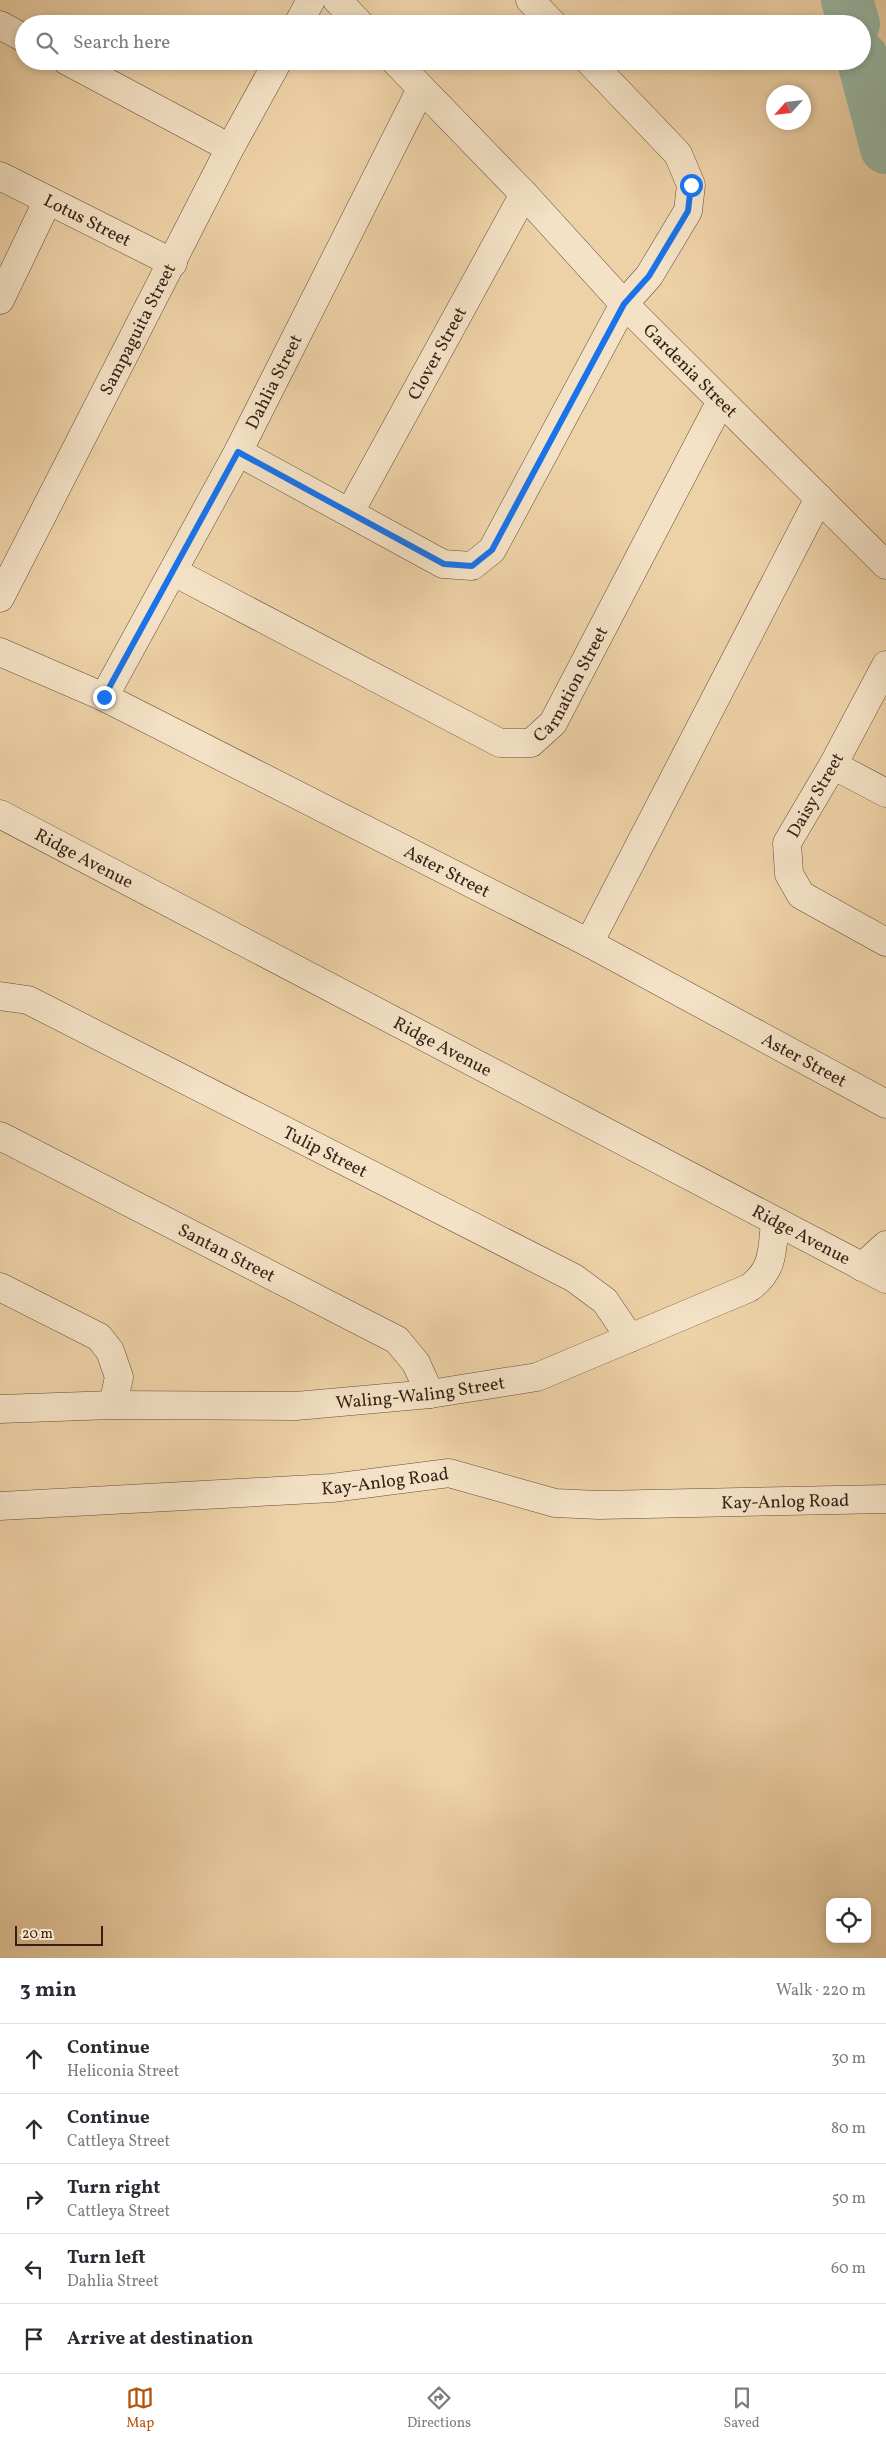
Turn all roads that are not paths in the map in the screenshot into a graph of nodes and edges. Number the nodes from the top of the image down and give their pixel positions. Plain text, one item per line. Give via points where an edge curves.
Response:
1 (311, 0) edge
2 (338, 0) edge
3 (530, 0) edge
4 (303, 15) edge
5 (352, 15) edge
6 (544, 15) edge
7 (0, 25) edge
8 (15, 33) edge
9 (84, 70) edge
10 (273, 70) edge
11 (404, 70) edge
12 (598, 70) edge
13 (422, 89) junction
14 (230, 148) junction
15 (0, 176) edge
16 (524, 194) junction
17 (48, 202) junction
18 (173, 264) junction
19 (0, 300) edge
20 (624, 304) junction
21 (721, 401) junction
22 (238, 452) junction
23 (819, 498) junction
24 (350, 512) junction
25 (886, 565) edge
26 (174, 572) junction
27 (0, 598) edge
28 (0, 652) edge
29 (886, 665) edge
30 (104, 697) junction
31 (833, 765) junction
32 (886, 793) edge
33 (0, 814) edge
34 (886, 942) edge
35 (589, 943) junction
36 (0, 996) edge
37 (886, 1104) edge
38 (0, 1136) edge
39 (775, 1222) junction
40 (886, 1245) edge
41 (874, 1273) edge
42 (0, 1287) edge
43 (630, 1338) junction
44 (430, 1394) junction
45 (113, 1405) junction
46 (0, 1409) edge
47 (886, 1498) edge
48 (0, 1506) edge

1 - 4 street
2 - 5 street
3 - 6 street
7 - 8 street
9 - 14 street
10 - 14 street, Sampaguita Street
11 - 13 street, Gardenia Street
12 - 20 street via 678,154 691,185 688,211 649,276
13 - 16 street, Gardenia Street
13 - 22 street, Dahlia Street
14 - 18 street, Sampaguita Street
15 - 17 street, Lotus Street
16 - 20 street, Gardenia Street
16 - 24 street, Clover Street
17 - 18 street, Lotus Street
17 - 19 street
18 - 27 street, Sampaguita Street
20 - 21 street, Gardenia Street
20 - 24 street via 492,550 472,566 444,564
21 - 23 street, Gardenia Street
21 - 26 street, Carnation Street via 553,723 531,743 500,743
22 - 24 street
22 - 26 street, Dahlia Street
23 - 25 street, Gardenia Street
23 - 35 street
26 - 30 street, Dahlia Street
28 - 30 street, Aster Street
29 - 31 street, Daisy Street
30 - 35 street, Aster Street
31 - 32 street
31 - 34 street, Daisy Street via 787,842 789,874 801,895
33 - 39 street, Ridge Avenue
35 - 37 street, Aster Street
36 - 43 street, Tulip Street via 28,1000 574,1278 606,1301
38 - 44 street, Santan Street via 397,1340 416,1363
39 - 41 street, Ridge Avenue
39 - 43 street, Waling-Waling Street via 770,1262 761,1279 749,1288
40 - 41 street
42 - 45 street via 99,1337 110,1351 119,1377
43 - 44 street, Waling-Waling Street via 537,1377
44 - 45 street, Waling-Waling Street via 296,1406
45 - 46 street, Waling-Waling Street
47 - 48 street, Kay-Anlog Road via 599,1505 555,1503 449,1473 332,1488

